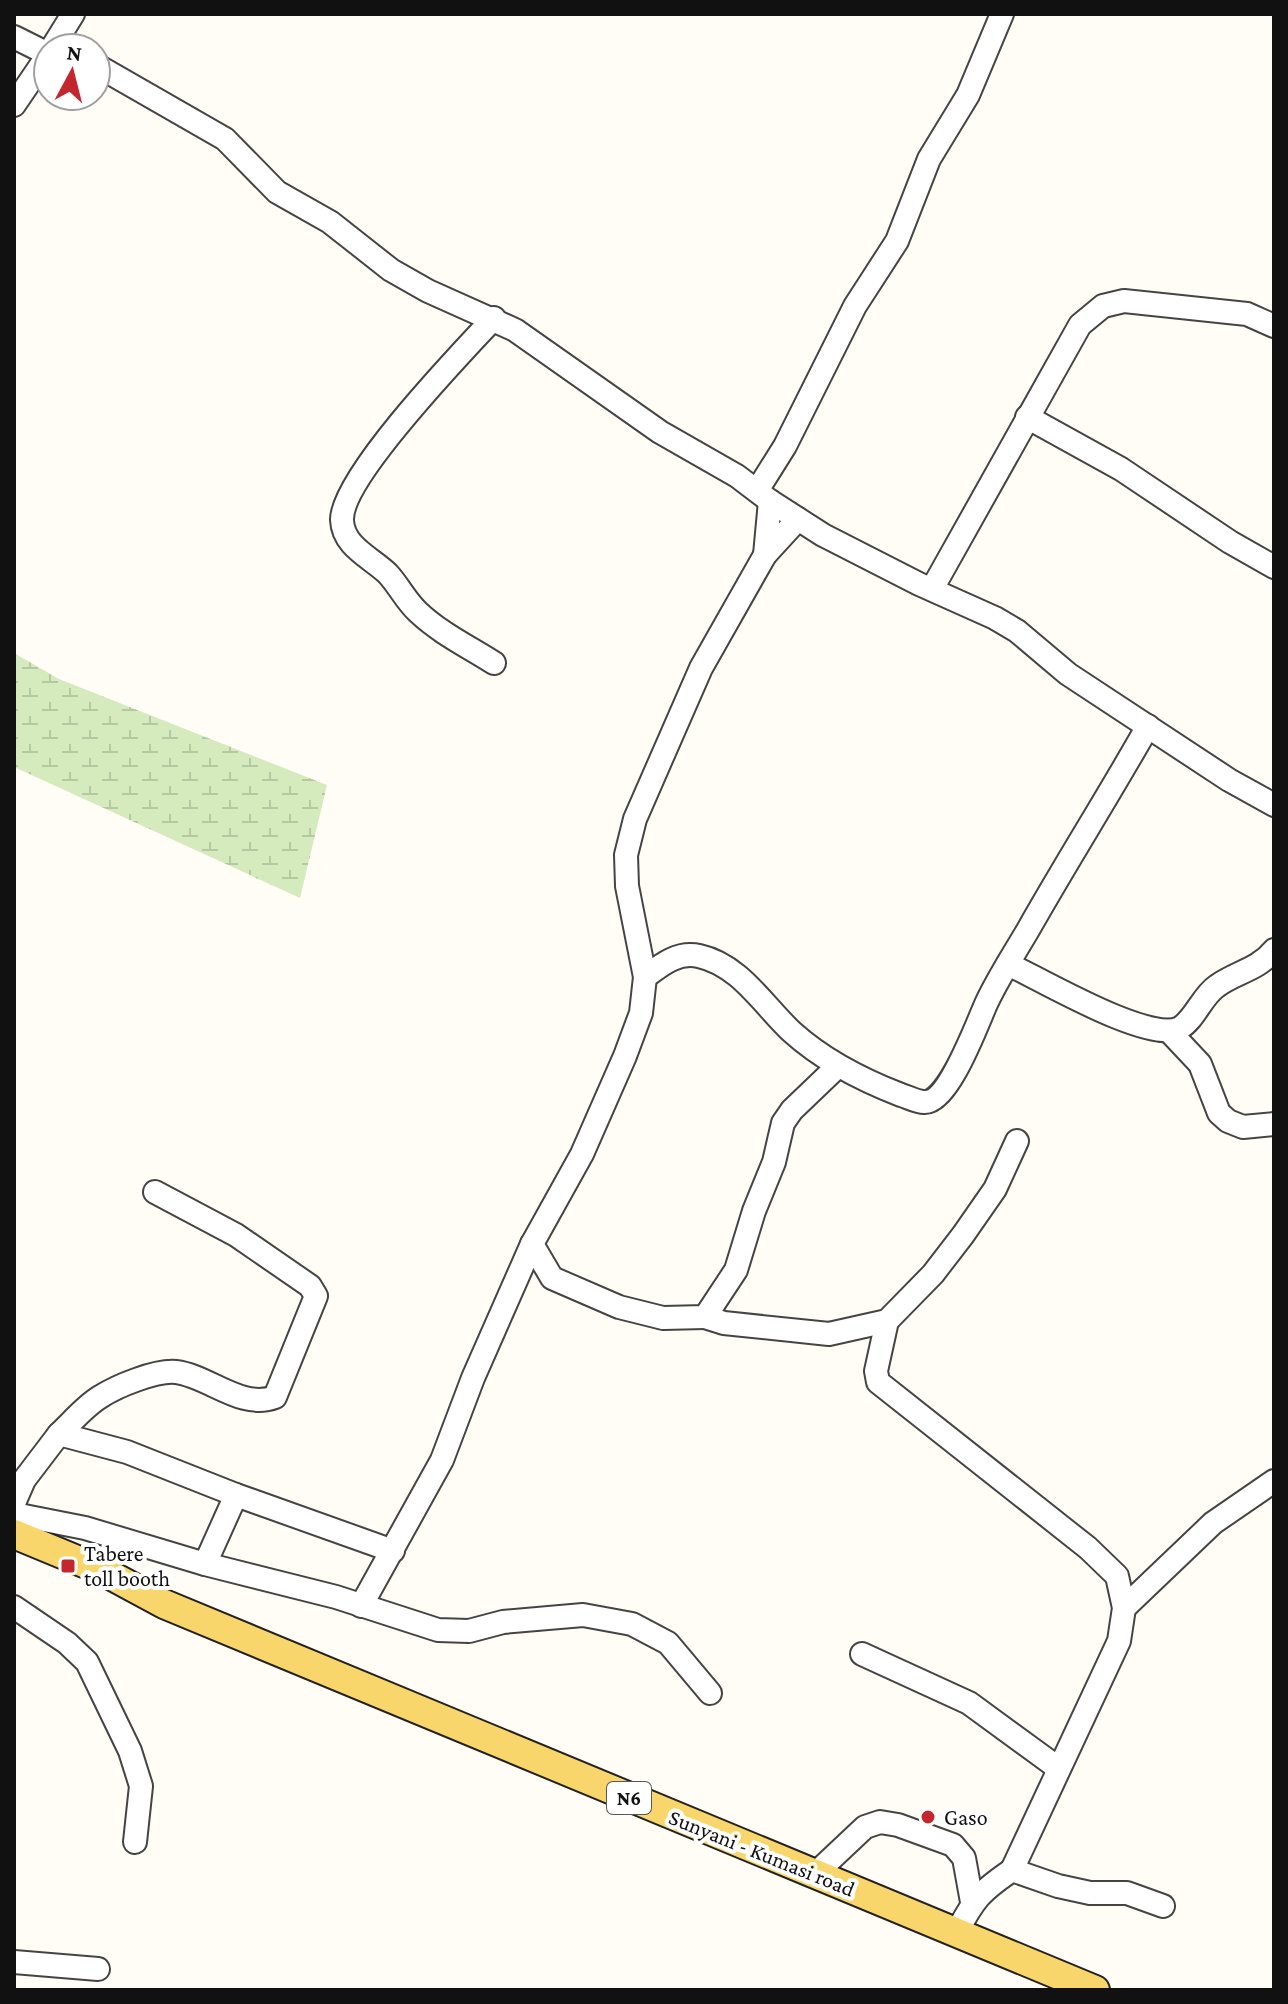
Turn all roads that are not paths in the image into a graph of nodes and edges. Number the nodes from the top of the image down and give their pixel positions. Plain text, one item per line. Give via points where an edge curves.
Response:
1 (73, 14) edge
2 (1002, 14) edge
3 (62, 32) edge
4 (14, 37) edge
5 (32, 46) edge
6 (112, 74) edge
7 (32, 78) edge
8 (14, 105) edge
9 (494, 318) junction
10 (1274, 326) edge
11 (1027, 417) junction
12 (764, 495) junction
13 (798, 519) junction
14 (765, 555) junction
15 (1274, 567) edge
16 (932, 589) junction
17 (494, 663) dead end
18 (1148, 726) junction
19 (1274, 805) edge
20 (1274, 950) edge
21 (1008, 964) junction
22 (645, 977) junction
23 (1169, 1031) junction
24 (838, 1066) junction
25 (1274, 1124) edge
26 (1017, 1141) dead end
27 (155, 1192) dead end
28 (532, 1244) junction
29 (705, 1317) junction
30 (887, 1321) junction
31 (59, 1434) junction
32 (1274, 1481) edge
33 (236, 1495) junction
34 (14, 1503) edge
35 (14, 1514) edge
36 (14, 1534) edge
37 (14, 1551) edge
38 (393, 1551) junction
39 (205, 1564) junction
40 (164, 1604) junction
41 (361, 1606) junction
42 (14, 1607) edge
43 (1124, 1608) junction
44 (862, 1654) dead end
45 (710, 1693) dead end
46 (1058, 1768) junction
47 (135, 1842) dead end
48 (1012, 1870) junction
49 (814, 1875) junction
50 (972, 1902) junction
51 (1163, 1906) dead end
52 (957, 1932) junction
53 (14, 1962) edge
54 (98, 1969) dead end
55 (1095, 1990) edge

1 - 3 street
2 - 12 street via 968,95 929,159 897,241 855,306
4 - 5 street
6 - 9 street via 225,139 277,192 330,222 391,270
7 - 8 street
9 - 12 street via 561,359 660,432
9 - 17 street via 370,461 342,518 351,543 389,575 420,614
10 - 11 street via 1247,314 1174,305 1124,301 1103,306 1080,325
11 - 15 street via 1121,469
11 - 16 street
12 - 13 street
12 - 14 street
13 - 14 street
13 - 16 street
14 - 22 street via 701,668 635,819 626,855 627,886
16 - 18 street via 1017,631 1068,674
18 - 19 street
18 - 21 street
20 - 23 street via 1252,970 1216,986 1182,1027
21 - 23 street via 1125,1022
21 - 24 street via 955,1071 933,1101 900,1094
22 - 24 street via 684,955 718,962 804,1042
22 - 28 street via 641,1013 625,1056 582,1154
23 - 25 street via 1200,1064 1219,1113 1228,1121 1243,1127
24 - 29 street via 783,1123 736,1270
26 - 30 street via 995,1189 963,1235
27 - 31 street via 236,1235 310,1286 316,1296 275,1397 250,1400 177,1372 156,1373 100,1397
28 - 29 street via 552,1278 607,1302 663,1318
28 - 38 street via 442,1460
29 - 30 street via 829,1334
30 - 43 street via 878,1382 1088,1548 1117,1576
31 - 33 street via 127,1452
31 - 34 street via 24,1480
32 - 43 street via 1213,1523
33 - 38 street
33 - 39 street
35 - 39 street via 85,1528
36 - 40 main road, N6 via 101,1570
37 - 40 main road, N6 via 93,1586
38 - 41 street
39 - 41 street
40 - 49 main road, Sunyani - Kumasi road / N6
41 - 45 street via 438,1630 469,1631 503,1622 583,1615 632,1624 668,1643
42 - 47 street via 87,1662 141,1786
43 - 46 street via 1119,1641
44 - 46 street via 969,1703
46 - 48 street
48 - 50 street
48 - 51 street via 1058,1886 1127,1893
49 - 50 street via 865,1827 880,1822 898,1825 953,1845 964,1858
49 - 52 main road, Sunyani - Kumasi road / N6
50 - 52 street
52 - 55 main road, Sunyani - Kumasi road / N6
53 - 54 street

